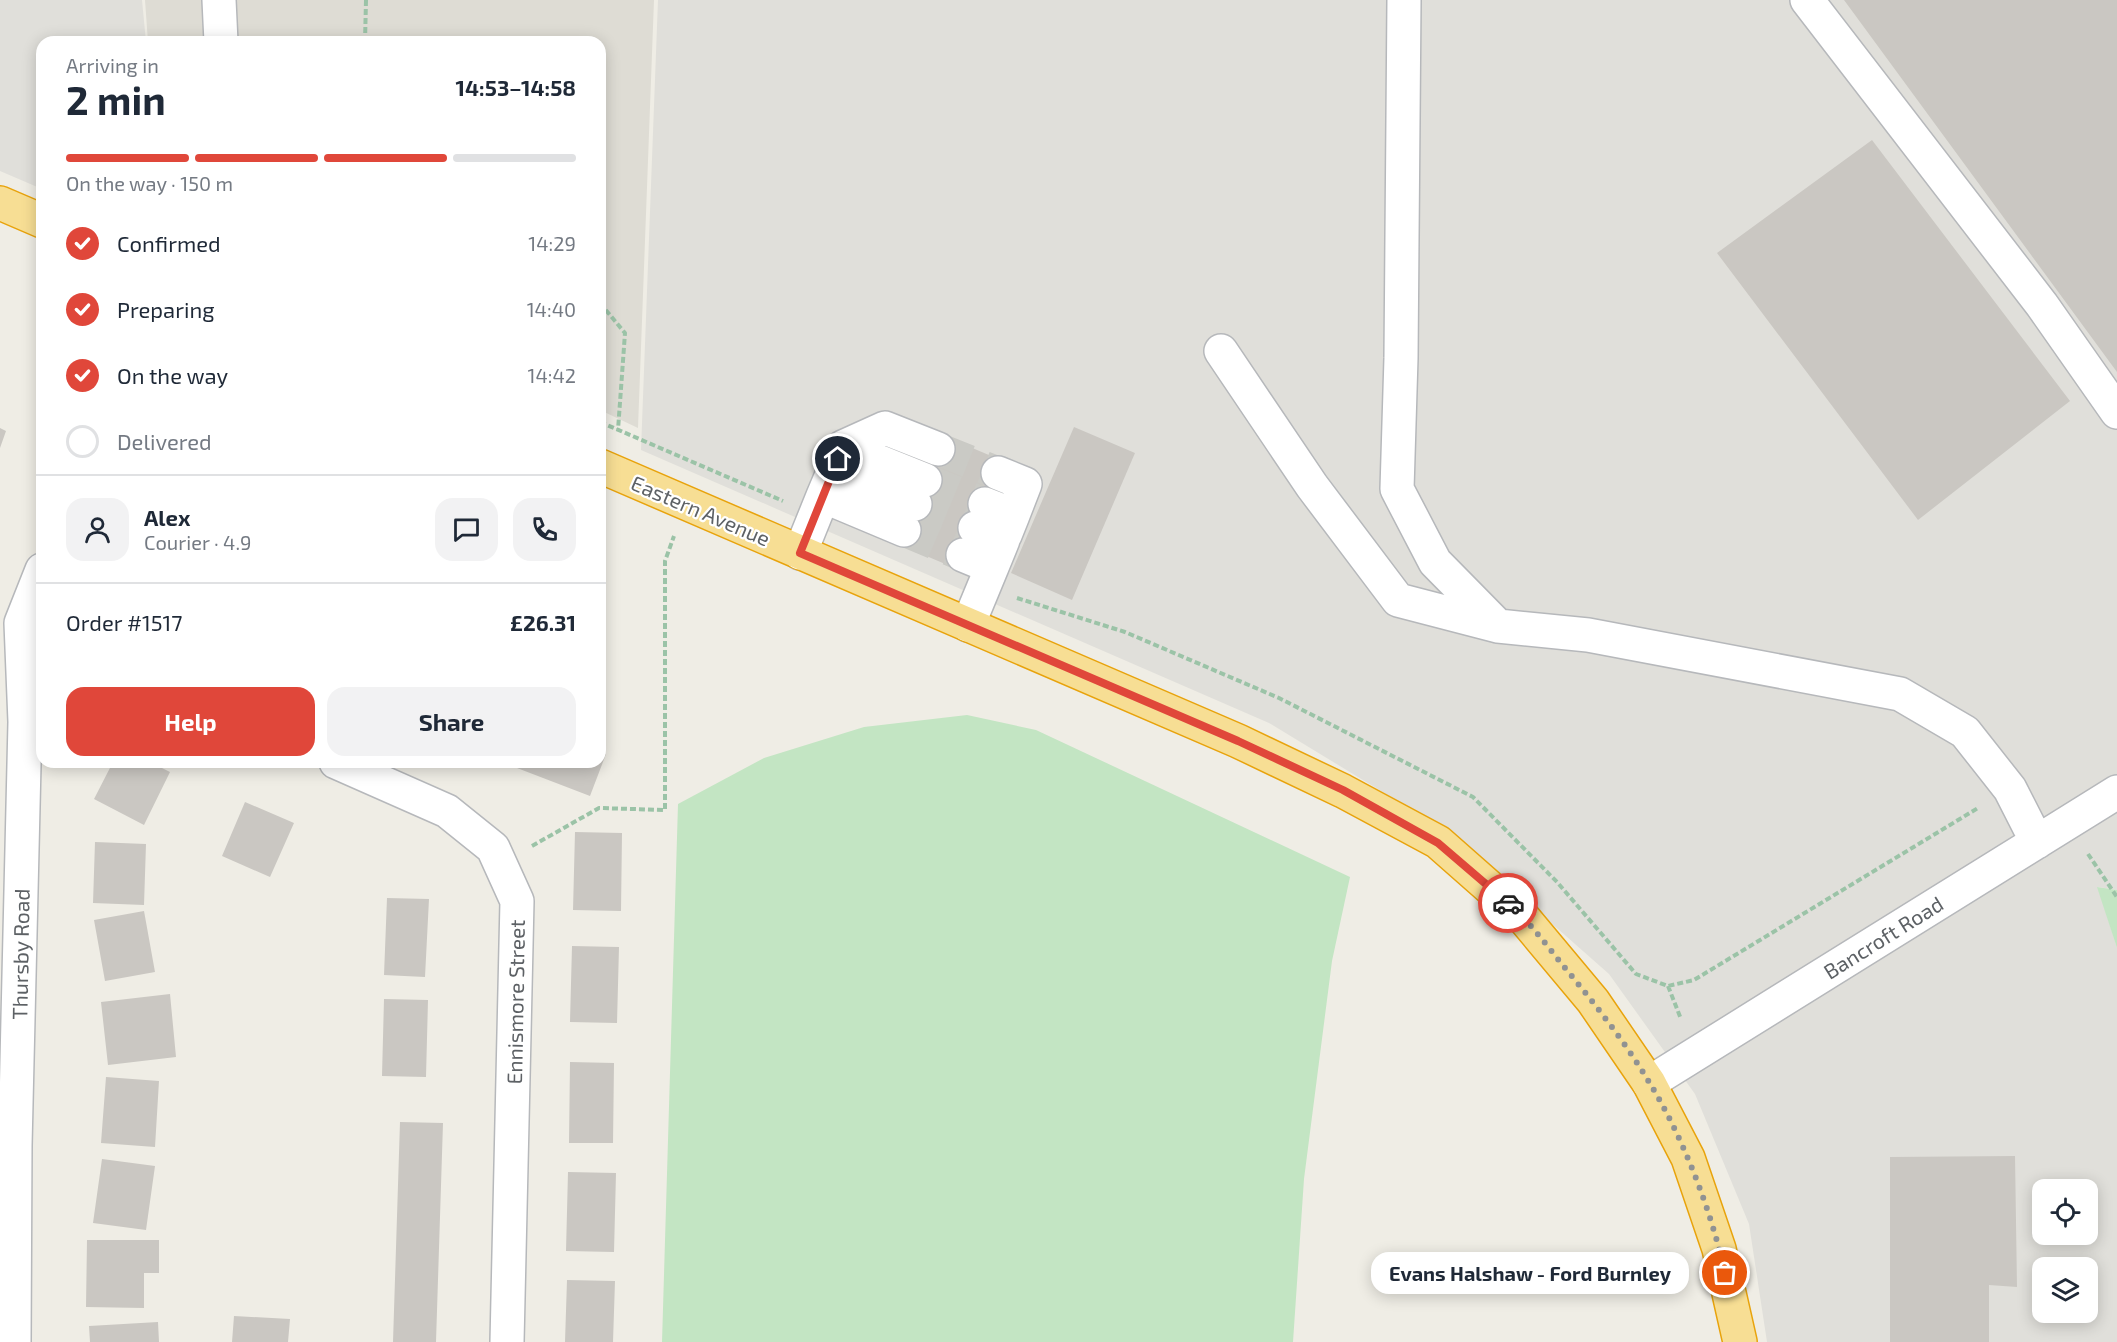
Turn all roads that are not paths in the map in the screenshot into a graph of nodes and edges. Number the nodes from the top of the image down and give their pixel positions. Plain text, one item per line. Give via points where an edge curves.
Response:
1 (219, 0) edge
2 (1404, 0) edge
3 (1807, 0) edge
4 (222, 36) edge
5 (0, 203) edge
6 (36, 218) edge
7 (1221, 351) dead end
8 (2117, 412) edge
9 (938, 449) tunnel mouth
10 (606, 469) edge
11 (998, 473) tunnel mouth
12 (829, 482) junction
13 (800, 553) junction
14 (36, 585) edge
15 (21, 623) edge
16 (968, 625) junction
17 (1498, 626) junction
18 (350, 768) edge
19 (2117, 792) edge
20 (2037, 842) junction
21 (1649, 1083) junction
22 (8, 1146) edge
23 (15, 1342) edge
24 (507, 1342) edge
25 (1740, 1342) edge

1 - 4 street
2 - 17 street via 1397,489 1435,562
3 - 8 street via 2042,305
5 - 6 highway
7 - 17 street via 1312,486 1398,600
9 - 12 street via 885,428
10 - 13 highway, Eastern Avenue
11 - 16 street via 1025,484 988,542
12 - 12 street via 915,504
12 - 13 street
13 - 16 highway, Eastern Avenue
14 - 15 street, Thursby Road
15 - 22 street, Thursby Road via 25,722
16 - 21 highway, Eastern Avenue via 1238,741 1343,790 1438,843 1522,916 1593,1001
17 - 20 street via 1588,635 1900,694 1965,732 2010,789
18 - 24 street, Ennismore Street via 447,811 493,849 517,902
19 - 20 street, Bancroft Road
20 - 21 street, Bancroft Road
21 - 25 highway, Eastern Avenue via 1688,1158 1719,1249
22 - 23 street, Thursby Road

